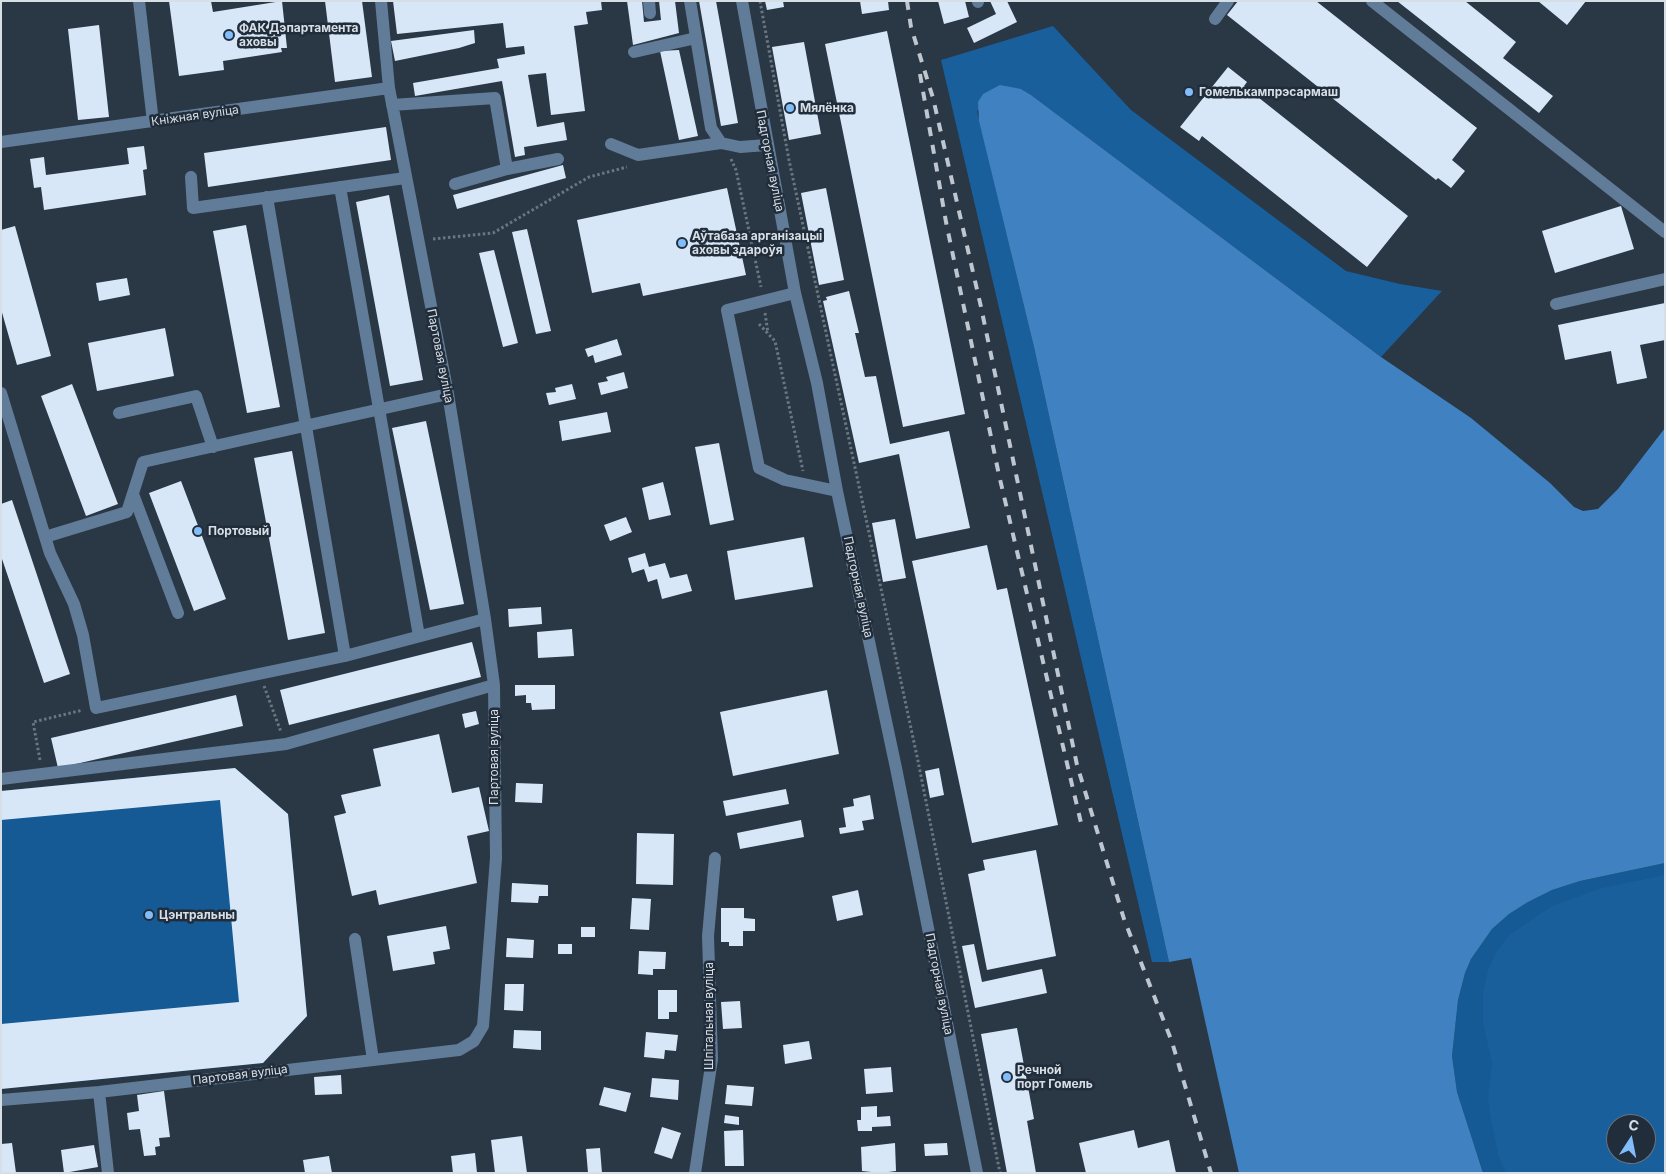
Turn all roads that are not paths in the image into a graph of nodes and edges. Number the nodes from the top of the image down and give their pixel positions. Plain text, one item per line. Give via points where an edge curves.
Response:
1 (139, 1) edge
2 (381, 1) edge
3 (690, 1) edge
4 (742, 1) edge
5 (1228, 1) edge
6 (1372, 1) edge
7 (1215, 18) dead end
8 (696, 38) junction
9 (634, 52) dead end
10 (389, 88) junction
11 (392, 105) junction
12 (153, 122) junction
13 (1, 142) edge
14 (721, 143) junction
15 (611, 144) dead end
16 (766, 145) junction
17 (558, 159) dead end
18 (507, 169) junction
19 (190, 177) dead end
20 (405, 178) junction
21 (454, 184) dead end
22 (340, 187) junction
23 (267, 197) junction
24 (1665, 232) edge
25 (1665, 279) edge
26 (795, 294) junction
27 (1556, 304) dead end
28 (1, 393) edge
29 (448, 394) junction
30 (378, 410) junction
31 (119, 413) dead end
32 (306, 426) junction
33 (212, 447) junction
34 (837, 491) junction
35 (133, 494) junction
36 (45, 537) junction
37 (178, 613) dead end
38 (485, 619) junction
39 (419, 636) junction
40 (345, 656) junction
41 (494, 685) junction
42 (1, 779) edge
43 (715, 858) dead end
44 (355, 940) dead end
45 (373, 1060) junction
46 (99, 1092) junction
47 (1, 1100) edge
48 (108, 1173) edge
49 (695, 1173) edge
50 (977, 1173) edge

1 - 12 street
2 - 10 street, Партовая вуліца
3 - 8 street
4 - 16 street, Падгорная вуліца
5 - 7 street
6 - 24 street
8 - 9 street
8 - 14 street via 711,128
10 - 11 street, Партовая вуліца
10 - 12 street, Кніжная вуліца
11 - 18 street via 495,98
11 - 20 street, Партовая вуліца
12 - 13 street, Кніжная вуліца
14 - 15 street via 638,155
14 - 16 street via 740,147
16 - 26 street, Падгорная вуліца
17 - 18 street
18 - 21 street
19 - 23 street via 193,208
20 - 22 street
20 - 29 street, Партовая вуліца
22 - 23 street
22 - 30 street
23 - 32 street
25 - 27 street
26 - 34 street, Падгорная вуліца via 817,383
26 - 34 street via 727,310 759,468 785,480
28 - 36 street
29 - 30 street
29 - 38 street, Партовая вуліца
30 - 32 street
30 - 39 street
31 - 33 street via 196,396
32 - 33 street
32 - 40 street
33 - 35 street via 143,462
34 - 50 street, Падгорная вуліца
35 - 36 street via 127,512
35 - 37 street
36 - 40 street via 74,604 96,708
38 - 39 street
38 - 41 street, Партовая вуліца
39 - 40 street
41 - 42 street via 286,744
41 - 45 street, Партовая вуліца via 496,858 483,1026 474,1041 459,1050
43 - 49 street, Шпітальная вуліца via 708,936 712,1059
44 - 45 street
45 - 46 street, Партовая вуліца
46 - 47 street, Партовая вуліца
46 - 48 street

